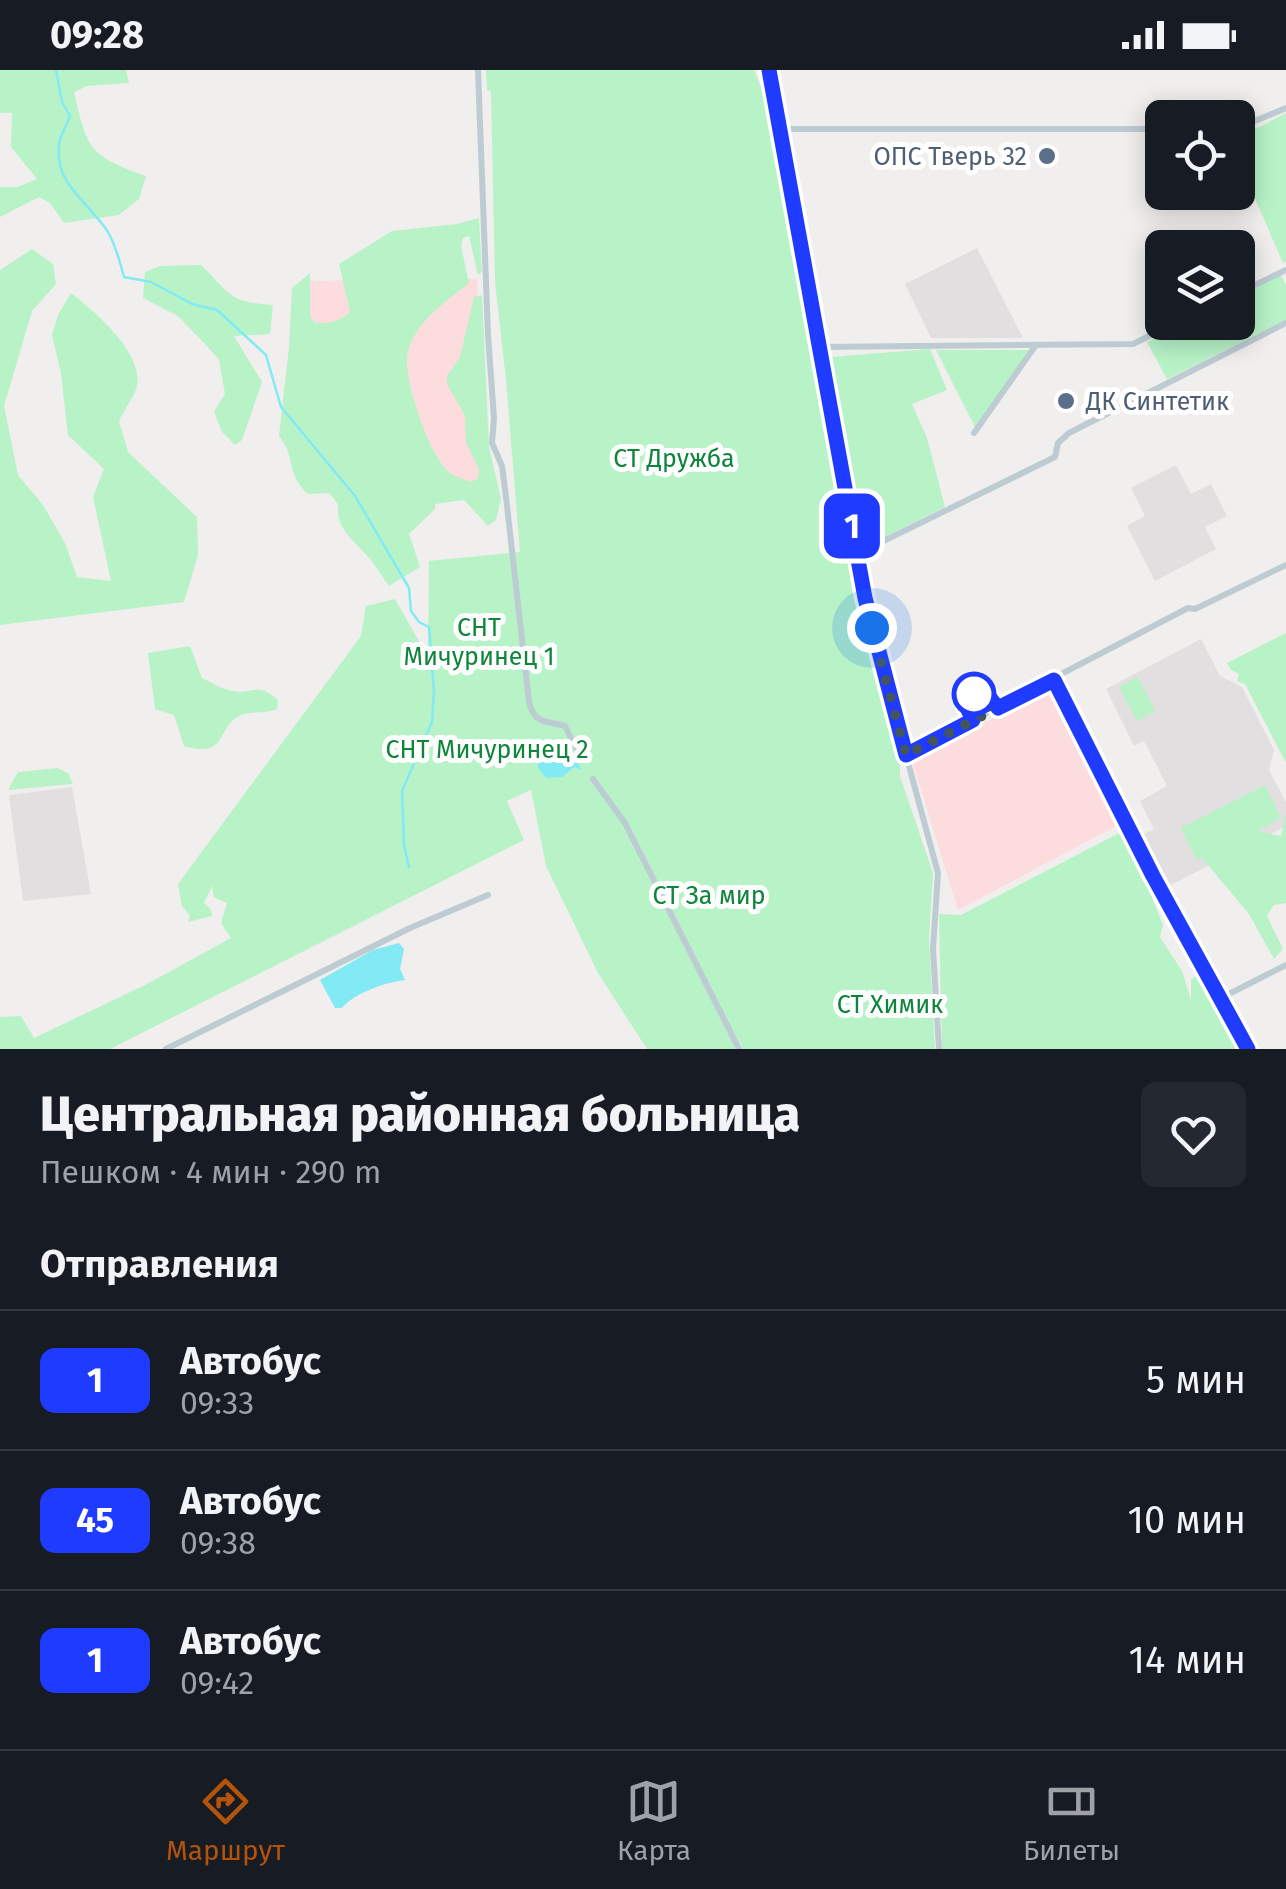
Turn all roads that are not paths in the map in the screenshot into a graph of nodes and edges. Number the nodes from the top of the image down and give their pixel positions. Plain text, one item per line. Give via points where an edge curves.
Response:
1 (478, 70) edge
2 (769, 70) edge
3 (1286, 108) edge
4 (1255, 121) edge
5 (778, 129) junction
6 (1145, 129) edge
7 (1286, 270) edge
8 (1255, 285) edge
9 (1286, 323) edge
10 (1145, 338) edge
11 (1036, 345) junction
12 (820, 347) junction
13 (974, 433) dead end
14 (857, 554) junction
15 (1286, 565) edge
16 (1054, 680) junction
17 (576, 748) dead end
18 (906, 755) junction
19 (593, 779) dead end
20 (488, 895) dead end
21 (1286, 965) edge
22 (1221, 998) junction
23 (166, 1049) edge
24 (739, 1049) edge
25 (939, 1049) edge
26 (1248, 1049) edge

1 - 17 street via 492,443 502,466 527,687 535,719 565,726
2 - 5 street
3 - 4 street
5 - 6 street
5 - 12 street
7 - 8 street
9 - 14 street via 1069,432 1056,457
10 - 11 street via 1133,344
11 - 12 street
11 - 13 street
12 - 14 street
14 - 18 street
15 - 16 street
16 - 18 street
16 - 22 street
18 - 25 street via 938,873 933,949
19 - 24 street via 626,823
20 - 23 street
21 - 22 street
22 - 26 street

